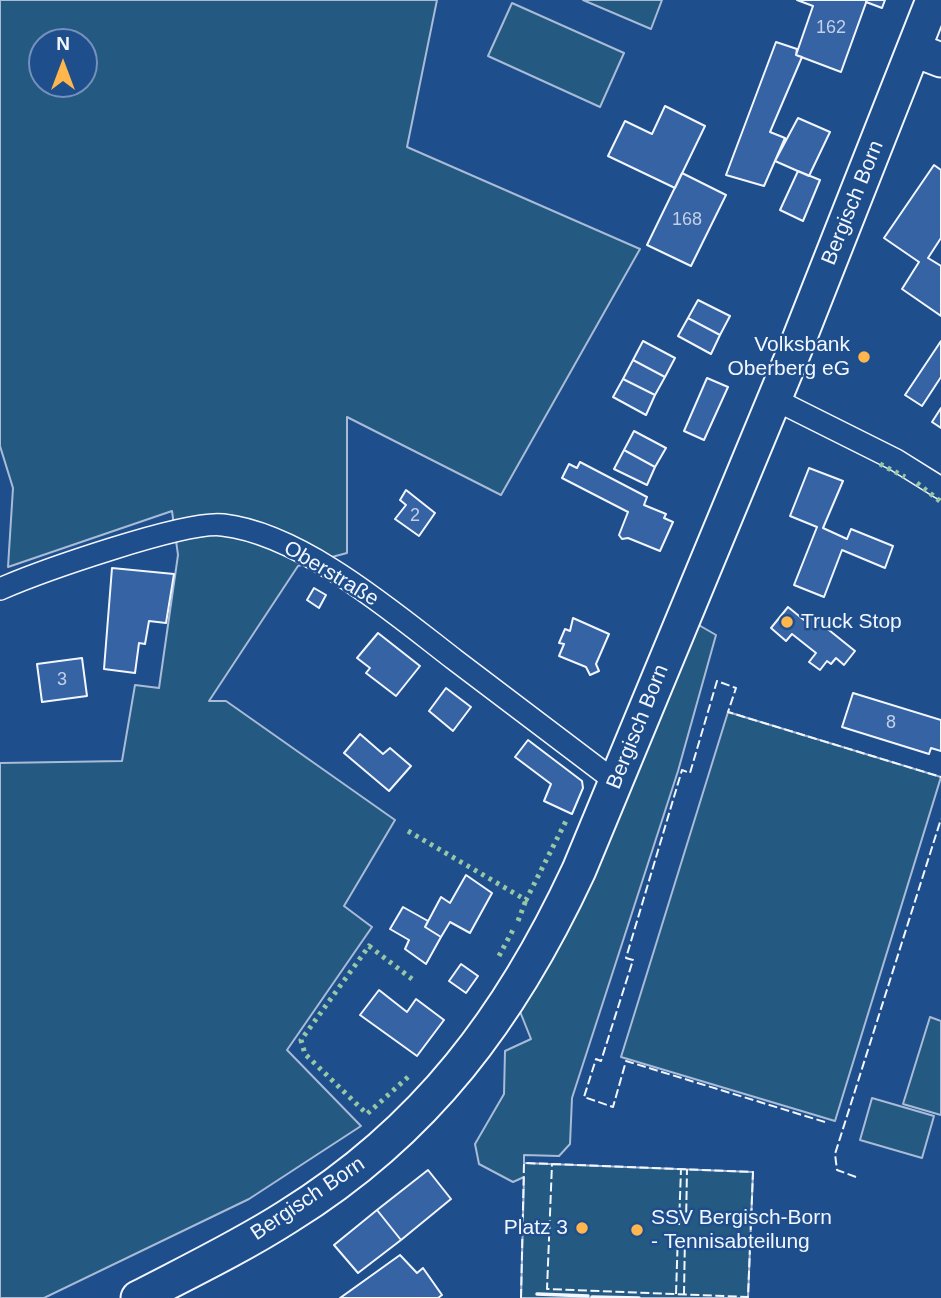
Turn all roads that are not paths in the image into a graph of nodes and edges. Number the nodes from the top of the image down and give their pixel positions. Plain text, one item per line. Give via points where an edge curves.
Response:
1 (933, 0) edge
2 (928, 55) edge
3 (774, 400) junction
4 (941, 488) edge
5 (0, 589) edge
6 (616, 782) junction
7 (138, 1298) edge

1 - 2 main road, Bergisch Born
2 - 3 main road, Bergisch Born
3 - 4 street via 896,460
3 - 6 main road, Bergisch Born
5 - 6 street, Oberstraße via 175,531 222,524 264,535 337,574 390,611
6 - 7 main road, Bergisch Born via 570,890 530,967 472,1054 427,1106 320,1196

